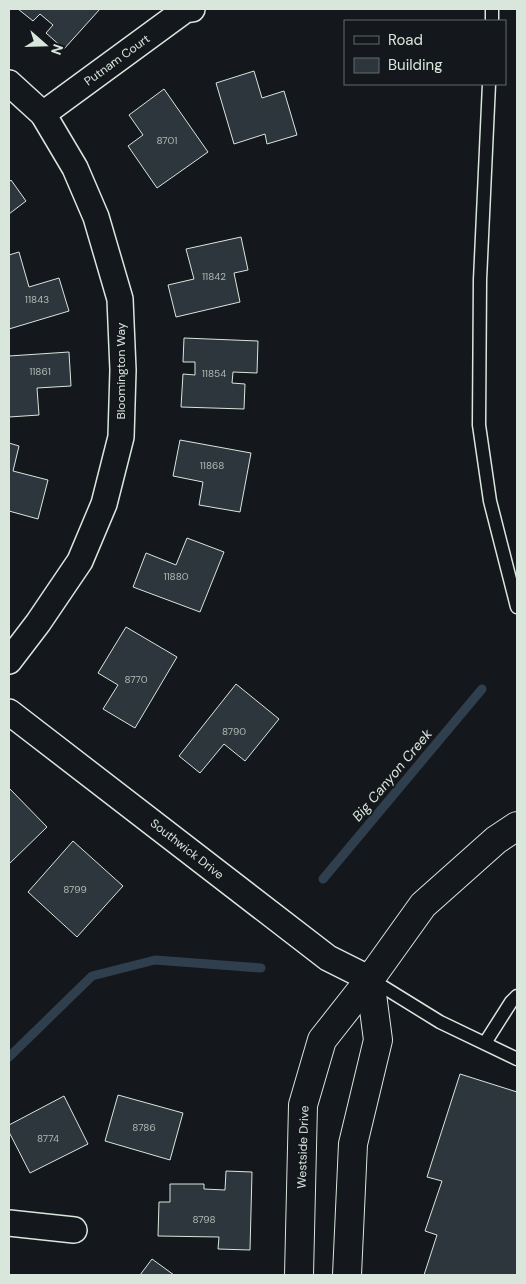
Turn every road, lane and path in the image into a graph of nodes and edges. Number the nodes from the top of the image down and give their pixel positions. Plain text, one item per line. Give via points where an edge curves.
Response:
1 (192, 9) edge
2 (9, 83) edge
3 (489, 85) edge
4 (43, 114) junction
5 (517, 608) edge
6 (9, 660) edge
7 (9, 712) edge
8 (517, 826) edge
9 (370, 979) junction
10 (517, 996) edge
11 (485, 1043) junction
12 (517, 1059) edge
13 (9, 1223) edge
14 (74, 1230) dead end
15 (300, 1275) edge
16 (347, 1275) edge

1 - 4 street, Putnam Court via 184,10
2 - 4 street, Bloomington Way
3 - 5 lane via 480,280 479,425 490,500
4 - 6 street, Bloomington Way via 75,168 96,217 120,300 124,370 120,437 104,504 80,561
7 - 9 street, Southwick Drive via 328,958
8 - 9 street, Westside Drive via 496,840 423,906
9 - 11 lane via 440,1022
9 - 15 street, Westside Drive via 322,1040 303,1105
9 - 16 street via 378,1040 353,1144
10 - 11 lane
11 - 12 lane
13 - 14 street

